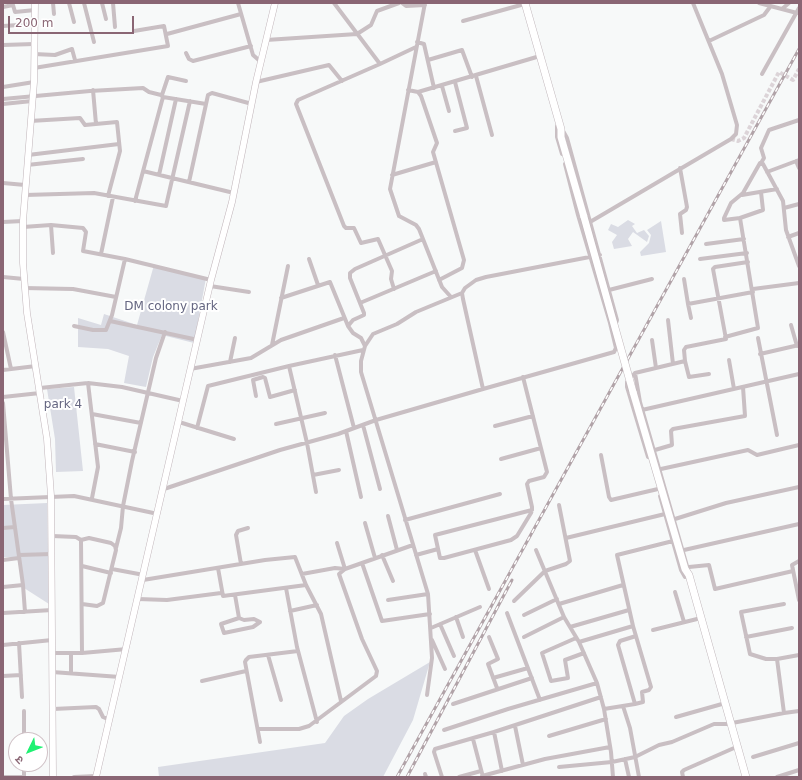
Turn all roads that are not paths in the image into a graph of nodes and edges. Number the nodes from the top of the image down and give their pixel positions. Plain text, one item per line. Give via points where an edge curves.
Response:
1 (35, 3) edge
2 (53, 3) edge
3 (69, 3) edge
4 (84, 3) edge
5 (102, 3) edge
6 (114, 3) edge
7 (238, 3) edge
8 (274, 3) edge
9 (334, 3) edge
10 (399, 3) edge
11 (402, 3) edge
12 (693, 3) edge
13 (759, 3) edge
14 (789, 3) edge
15 (425, 4) edge
16 (523, 4) edge
17 (765, 4) edge
18 (3, 7) edge
19 (770, 7) junction
20 (782, 9) junction
21 (35, 10) junction
22 (798, 10) edge
23 (54, 14) dead end
24 (241, 14) junction
25 (106, 19) dead end
26 (463, 21) dead end
27 (74, 22) dead end
28 (34, 24) junction
29 (3, 26) edge
30 (115, 27) dead end
31 (134, 31) dead end
32 (167, 34) junction
33 (357, 34) junction
34 (266, 40) junction
35 (709, 41) junction
36 (94, 42) dead end
37 (417, 42) junction
38 (34, 44) junction
39 (3, 45) edge
40 (250, 46) junction
41 (416, 47) junction
42 (186, 53) dead end
43 (34, 54) junction
44 (538, 57) junction
45 (74, 60) junction
46 (428, 60) junction
47 (261, 62) junction
48 (380, 64) junction
49 (34, 68) junction
50 (762, 74) dead end
51 (474, 77) junction
52 (186, 81) dead end
53 (342, 81) junction
54 (34, 82) junction
55 (256, 82) junction
56 (455, 82) junction
57 (442, 86) junction
58 (3, 87) edge
59 (434, 88) junction
60 (92, 90) junction
61 (408, 90) junction
62 (418, 92) junction
63 (163, 96) junction
64 (3, 99) edge
65 (32, 99) junction
66 (176, 99) junction
67 (190, 101) junction
68 (3, 104) edge
69 (206, 104) junction
70 (252, 104) junction
71 (449, 111) dead end
72 (799, 120) edge
73 (30, 121) junction
74 (96, 124) junction
75 (559, 128) junction
76 (455, 131) dead end
77 (492, 135) dead end
78 (119, 144) junction
79 (28, 155) junction
80 (83, 159) dead end
81 (798, 161) edge
82 (436, 162) junction
83 (761, 163) junction
84 (27, 165) junction
85 (680, 168) junction
86 (799, 168) edge
87 (143, 171) junction
88 (767, 172) junction
89 (392, 174) junction
90 (159, 175) junction
91 (172, 178) junction
92 (189, 182) junction
93 (3, 183) edge
94 (25, 185) junction
95 (776, 189) junction
96 (762, 192) junction
97 (234, 193) junction
98 (25, 195) junction
99 (741, 195) junction
100 (108, 196) junction
101 (113, 198) junction
102 (135, 201) junction
103 (799, 204) edge
104 (784, 208) junction
105 (740, 218) junction
106 (3, 222) edge
107 (590, 222) junction
108 (23, 224) junction
109 (51, 225) junction
110 (682, 233) dead end
111 (799, 233) edge
112 (788, 237) junction
113 (423, 239) junction
114 (744, 239) junction
115 (706, 244) dead end
116 (53, 253) dead end
117 (746, 253) junction
118 (101, 254) junction
119 (600, 255) junction
120 (386, 256) junction
121 (590, 257) junction
122 (125, 259) junction
123 (309, 259) dead end
124 (700, 259) dead end
125 (748, 262) junction
126 (799, 264) edge
127 (288, 266) dead end
128 (436, 271) junction
129 (3, 277) edge
130 (24, 279) junction
131 (652, 279) dead end
132 (684, 279) dead end
133 (439, 280) junction
134 (210, 283) junction
135 (799, 283) edge
136 (318, 285) junction
137 (24, 288) junction
138 (394, 289) junction
139 (609, 290) junction
140 (753, 291) junction
141 (249, 292) dead end
142 (462, 293) junction
143 (116, 297) junction
144 (451, 297) junction
145 (281, 298) junction
146 (719, 298) junction
147 (360, 303) junction
148 (688, 304) junction
149 (344, 318) junction
150 (691, 318) dead end
151 (668, 320) dead end
152 (110, 321) junction
153 (610, 323) junction
154 (791, 325) dead end
155 (74, 326) dead end
156 (348, 326) junction
157 (3, 332) edge
158 (165, 332) junction
159 (725, 337) junction
160 (235, 338) dead end
161 (758, 338) dead end
162 (198, 340) junction
163 (652, 340) dead end
164 (4, 344) edge
165 (272, 345) junction
166 (798, 345) edge
167 (364, 348) junction
168 (760, 354) junction
169 (335, 355) junction
170 (729, 360) dead end
171 (230, 362) junction
172 (685, 362) junction
173 (673, 364) junction
174 (36, 366) junction
175 (289, 366) junction
176 (656, 368) junction
177 (11, 369) junction
178 (190, 369) junction
179 (3, 370) edge
180 (635, 372) junction
181 (710, 374) dead end
182 (799, 374) edge
183 (523, 377) junction
184 (766, 381) junction
185 (88, 383) junction
186 (743, 387) junction
187 (483, 389) junction
188 (734, 389) junction
189 (40, 390) junction
190 (295, 390) junction
191 (148, 394) junction
192 (256, 396) dead end
193 (3, 397) edge
194 (183, 401) junction
195 (3, 403) edge
196 (642, 410) junction
197 (325, 413) dead end
198 (92, 414) junction
199 (533, 416) junction
200 (302, 418) junction
201 (376, 420) junction
202 (179, 422) junction
203 (141, 423) junction
204 (276, 424) dead end
205 (363, 424) junction
206 (495, 426) dead end
207 (197, 428) junction
208 (354, 428) junction
209 (346, 431) junction
210 (777, 435) dead end
211 (234, 439) dead end
212 (307, 443) junction
213 (95, 444) junction
214 (799, 445) edge
215 (541, 448) junction
216 (654, 450) junction
217 (134, 452) junction
218 (601, 455) dead end
219 (501, 459) dead end
220 (5, 467) edge
221 (661, 469) junction
222 (339, 470) dead end
223 (313, 475) junction
224 (799, 487) edge
225 (380, 489) dead end
226 (658, 489) junction
227 (164, 490) junction
228 (316, 492) dead end
229 (500, 494) dead end
230 (51, 496) junction
231 (361, 497) dead end
232 (92, 498) junction
233 (11, 499) junction
234 (3, 500) edge
235 (559, 505) dead end
236 (124, 506) junction
237 (532, 510) junction
238 (158, 514) junction
239 (665, 514) junction
240 (388, 516) dead end
241 (675, 518) junction
242 (406, 520) junction
243 (365, 523) dead end
244 (799, 524) edge
245 (14, 527) junction
246 (3, 528) edge
247 (248, 528) dead end
248 (52, 536) junction
249 (566, 538) junction
250 (81, 540) junction
251 (673, 541) junction
252 (336, 543) dead end
253 (413, 545) junction
254 (116, 548) junction
255 (438, 549) junction
256 (397, 550) junction
257 (475, 550) junction
258 (536, 550) dead end
259 (684, 550) junction
260 (52, 554) junction
261 (382, 555) junction
262 (416, 555) junction
263 (19, 557) junction
264 (375, 558) junction
265 (3, 560) edge
266 (799, 561) edge
267 (362, 563) junction
268 (241, 564) junction
269 (82, 566) junction
270 (218, 568) junction
271 (687, 568) junction
272 (345, 569) junction
273 (111, 571) junction
274 (544, 571) junction
275 (793, 572) junction
276 (302, 574) junction
277 (687, 576) junction
278 (144, 577) junction
279 (393, 581) dead end
280 (23, 585) junction
281 (306, 585) junction
282 (623, 585) junction
283 (3, 587) edge
284 (286, 588) junction
285 (489, 589) dead end
286 (676, 592) dead end
287 (221, 593) junction
288 (428, 594) junction
289 (235, 595) junction
290 (557, 599) junction
291 (138, 600) junction
292 (388, 600) dead end
293 (799, 600) edge
294 (514, 601) dead end
295 (82, 604) junction
296 (559, 604) junction
297 (784, 604) dead end
298 (317, 605) junction
299 (480, 607) dead end
300 (52, 610) junction
301 (629, 610) junction
302 (290, 611) junction
303 (25, 612) junction
304 (3, 613) edge
305 (507, 613) dead end
306 (430, 614) junction
307 (524, 615) dead end
308 (456, 617) junction
309 (564, 617) junction
310 (239, 618) junction
311 (697, 618) junction
312 (684, 622) junction
313 (440, 624) junction
314 (633, 626) junction
315 (570, 627) junction
316 (431, 628) junction
317 (792, 628) dead end
318 (652, 630) dead end
319 (636, 636) junction
320 (463, 637) dead end
321 (489, 637) dead end
322 (746, 637) junction
323 (431, 638) junction
324 (524, 638) dead end
325 (52, 640) junction
326 (577, 640) junction
327 (19, 643) junction
328 (3, 645) edge
329 (126, 649) junction
330 (298, 651) junction
331 (52, 653) junction
332 (71, 653) junction
333 (82, 653) junction
334 (584, 653) junction
335 (268, 655) junction
336 (799, 655) edge
337 (454, 656) dead end
338 (777, 659) junction
339 (528, 668) junction
340 (445, 669) dead end
341 (246, 671) junction
342 (52, 672) junction
343 (72, 673) junction
344 (21, 675) junction
345 (3, 676) edge
346 (120, 677) junction
347 (493, 678) junction
348 (532, 678) junction
349 (202, 681) dead end
350 (597, 683) junction
351 (497, 688) junction
352 (427, 695) dead end
353 (22, 697) dead end
354 (601, 697) junction
355 (280, 700) dead end
356 (540, 700) junction
357 (341, 701) junction
358 (453, 704) dead end
359 (635, 704) junction
360 (722, 704) junction
361 (623, 706) junction
362 (53, 709) junction
363 (604, 709) junction
364 (24, 711) dead end
365 (799, 711) edge
366 (784, 713) junction
367 (676, 717) dead end
368 (606, 719) junction
369 (110, 720) junction
370 (317, 722) junction
371 (729, 724) junction
372 (516, 726) junction
373 (258, 729) junction
374 (444, 730) dead end
375 (24, 732) edge
376 (494, 732) junction
377 (549, 736) dead end
378 (473, 739) junction
379 (260, 742) dead end
380 (799, 743) edge
381 (610, 747) junction
382 (734, 748) junction
383 (753, 757) dead end
384 (635, 758) junction
385 (625, 759) junction
386 (612, 762) junction
387 (523, 765) junction
388 (559, 767) dead end
389 (799, 770) edge
390 (481, 771) junction
391 (502, 771) junction
392 (3, 777) edge
393 (24, 777) edge
394 (53, 777) edge
395 (74, 777) edge
396 (96, 777) edge
397 (442, 777) edge
398 (459, 777) edge
399 (483, 777) edge
400 (613, 777) edge
401 (629, 777) edge
402 (639, 777) edge
403 (683, 777) edge
404 (742, 777) edge
405 (746, 777) edge
406 (777, 777) edge

1 - 21 street
2 - 23 street
3 - 27 street
4 - 36 street
5 - 25 street
6 - 30 street
7 - 24 street
8 - 34 street
9 - 33 street
10 - 33 street via 377,11 371,25
11 - 15 street via 406,6
12 - 35 street
13 - 17 street
14 - 20 street
15 - 37 street
16 - 26 street
16 - 44 main road
17 - 19 street
18 - 21 street via 13,5 16,12
19 - 20 street
19 - 35 street via 764,15
20 - 22 street
21 - 28 street
22 - 50 street
24 - 32 street
24 - 40 street
28 - 29 street
28 - 38 street
31 - 32 street via 162,25
32 - 45 street via 167,47
33 - 34 street
33 - 48 street
34 - 47 street
35 - 85 street via 722,74 738,130 732,139
37 - 41 street
37 - 46 street via 424,44
38 - 39 street
38 - 43 street
40 - 42 street via 195,61 189,60
40 - 47 street via 255,58
41 - 48 street
41 - 61 street
43 - 45 street via 54,55 72,49
43 - 49 street
44 - 51 street
44 - 75 main road
45 - 49 street
46 - 51 street via 462,50
46 - 59 street
47 - 55 street
48 - 53 street
49 - 54 street
51 - 56 street
51 - 77 street
52 - 63 street via 168,77
53 - 55 street via 329,65
53 - 120 street via 298,100 296,104 345,228 354,228 361,243 378,239
54 - 58 street
54 - 65 street
55 - 70 street
56 - 57 street
56 - 76 street via 467,128
57 - 59 street
57 - 71 street
59 - 62 street
60 - 63 street via 144,88
60 - 65 street
60 - 74 street
61 - 62 street
61 - 89 street
62 - 82 street via 437,143 433,152
63 - 66 street
63 - 87 street
64 - 65 street
65 - 68 street
65 - 73 street
66 - 67 street
66 - 90 street
67 - 69 street
67 - 91 street
69 - 70 street via 207,96 212,94
69 - 92 street
70 - 97 street
72 - 83 street via 769,130 761,148 764,158
73 - 74 street via 80,118 85,125
73 - 79 street
74 - 78 street via 117,122
75 - 107 street via 567,138
75 - 121 street via 557,137
75 - 271 main road, bridge via 633,392
78 - 79 street
78 - 100 street via 116,168
79 - 84 street
80 - 84 street
81 - 86 street
81 - 88 street
82 - 89 street
82 - 133 street via 465,263 462,268
83 - 88 street
83 - 99 street
84 - 94 street
85 - 107 street
85 - 110 street via 687,206 680,214
87 - 90 street
87 - 102 street
88 - 95 street
89 - 113 street via 390,188 399,216 416,225
90 - 91 street
91 - 92 street
91 - 102 street via 166,206
92 - 97 street
93 - 94 street
94 - 98 street
95 - 96 street
95 - 104 street
96 - 99 street
96 - 105 street via 763,210
97 - 134 street
98 - 100 street via 77,192
98 - 108 street
99 - 105 street via 731,203 724,219
100 - 101 street
101 - 102 street
101 - 118 street
103 - 104 street
104 - 112 street
105 - 114 street
106 - 108 street
107 - 119 street
108 - 109 street
108 - 130 street
109 - 116 street
109 - 118 street via 85,229 83,251
111 - 112 street
112 - 126 street
113 - 120 street
113 - 128 street
114 - 115 street
114 - 117 street
117 - 124 street
117 - 125 street
118 - 122 street
119 - 121 street
119 - 139 street
120 - 138 street via 392,271
120 - 147 street via 350,273
121 - 142 street via 486,277 476,280
121 - 153 street
122 - 134 street
122 - 143 street
123 - 136 street
125 - 140 street
125 - 146 street via 713,268
127 - 145 street
128 - 133 street
128 - 138 street
129 - 130 street
130 - 137 street
131 - 139 street
132 - 148 street
133 - 144 street
134 - 141 street
134 - 162 street
135 - 140 street
136 - 145 street
136 - 149 street via 331,283
137 - 143 street via 73,289
137 - 174 street
138 - 147 street
139 - 153 street via 617,320 616,323
140 - 146 street
140 - 159 street via 758,328
142 - 144 street
142 - 187 street
143 - 152 street
144 - 167 street via 378,331 368,339
145 - 165 street
146 - 148 street
146 - 159 street
147 - 156 street via 364,314
148 - 150 street
149 - 156 street
149 - 165 street
151 - 173 street
152 - 155 street via 104,331
152 - 158 street
153 - 183 street via 615,352
154 - 166 street
156 - 167 street via 361,338
157 - 164 street
158 - 162 street
158 - 191 street
159 - 172 street via 726,339 686,347
160 - 171 street
161 - 168 street
162 - 178 street
163 - 176 street
164 - 177 street
165 - 171 street via 258,356
166 - 168 street
167 - 169 street
167 - 201 street via 360,361 361,372
168 - 184 street
169 - 175 street
169 - 208 street
170 - 188 street
171 - 178 street
172 - 173 street
172 - 181 street via 689,377
173 - 176 street
174 - 177 street
174 - 189 street
175 - 190 street
175 - 207 street via 208,386
176 - 180 street
177 - 179 street
178 - 194 street
180 - 196 street
180 - 226 street via 630,376 627,387
182 - 184 street
183 - 187 street
183 - 199 street
184 - 186 street
184 - 210 street
185 - 189 street
185 - 191 street via 122,387
185 - 198 street
186 - 188 street
186 - 216 street via 745,416 673,429 672,445
187 - 201 street
188 - 196 street
189 - 193 street
189 - 230 street
190 - 192 street via 270,397 265,378 262,377 253,380
190 - 200 street
191 - 194 street
191 - 203 street
194 - 202 street
195 - 220 street
196 - 216 street
197 - 200 street
198 - 203 street
198 - 213 street
199 - 206 street
199 - 215 street
200 - 204 street
200 - 212 street
201 - 205 street
201 - 242 street
202 - 207 street
202 - 227 street
203 - 217 street
205 - 208 street
205 - 225 street
207 - 211 street
208 - 209 street
209 - 212 street
209 - 231 street
212 - 223 street
212 - 227 street
213 - 217 street
213 - 232 street via 97,472
214 - 221 street via 757,455 748,450
215 - 219 street
215 - 237 street via 547,474 527,484
216 - 221 street
217 - 236 street
218 - 226 street via 611,500
220 - 233 street
221 - 241 street
222 - 223 street
223 - 228 street
224 - 241 street via 726,503
226 - 239 street
227 - 238 street
229 - 242 street
230 - 232 street
230 - 233 street
230 - 248 street
232 - 236 street
233 - 234 street
233 - 245 street
235 - 249 street
236 - 238 street
236 - 254 street
237 - 255 street via 436,534 434,536
237 - 257 street via 515,538
238 - 278 street
239 - 249 street
239 - 251 street
240 - 256 street
241 - 259 street
242 - 253 street
243 - 264 street
244 - 259 street
245 - 246 street
245 - 263 street
247 - 268 street via 238,531 236,535
248 - 250 street
248 - 260 street
249 - 274 street via 570,561
250 - 254 street via 94,539 114,544
250 - 269 street
251 - 277 street via 681,570
251 - 282 street via 617,555
252 - 272 street
253 - 256 street
253 - 262 street
254 - 273 street
255 - 257 street via 440,558
255 - 262 street
256 - 261 street
257 - 285 street
258 - 274 street
259 - 271 street
260 - 263 street
260 - 300 street
261 - 264 street
261 - 279 street
262 - 288 street
263 - 265 street
263 - 280 street
264 - 267 street
266 - 275 street via 792,564
267 - 272 street
267 - 306 street via 382,621
268 - 270 street
268 - 276 street via 293,556 297,559
269 - 273 street
269 - 295 street
270 - 278 street
270 - 287 street
271 - 275 street via 709,565 714,589
271 - 277 main road
272 - 276 street via 335,568
272 - 357 street via 340,572 340,579 377,674
273 - 278 street
273 - 295 street via 102,605
274 - 290 street
274 - 294 street
275 - 293 street
276 - 281 street
277 - 311 main road
277 - 371 main road
278 - 291 street
280 - 283 street
280 - 303 street
281 - 284 street
281 - 298 street
282 - 296 street
282 - 301 street
284 - 289 street
284 - 302 street
286 - 312 street
287 - 289 street via 223,596
287 - 291 street via 167,600
288 - 292 street
288 - 306 street
289 - 310 street
290 - 296 street
290 - 307 street
291 - 329 street
295 - 333 street
296 - 309 street
297 - 322 street via 742,611
298 - 302 street
298 - 357 street via 324,623
299 - 308 street
300 - 303 street
300 - 325 street
301 - 314 street
301 - 315 street
302 - 330 street
303 - 304 street
305 - 339 street
306 - 316 street
308 - 313 street
308 - 320 street
309 - 315 street
309 - 324 street
310 - 310 street via 221,624 224,633 248,628 260,622
311 - 312 street
311 - 360 main road
312 - 318 street
313 - 316 street
313 - 337 street
314 - 319 street
314 - 326 street
315 - 326 street
316 - 323 street
317 - 322 street
319 - 359 street via 651,687 642,692 643,702
319 - 359 street via 620,641 618,645
321 - 347 street via 498,659 488,663
322 - 338 street via 750,654 766,659
323 - 340 street
323 - 352 street via 431,669
325 - 327 street
325 - 331 street
326 - 334 street
326 - 334 street via 542,654 551,681 568,678 565,660
327 - 328 street
327 - 344 street
329 - 333 street
329 - 346 street
330 - 335 street
330 - 370 street
331 - 332 street
331 - 342 street
332 - 333 street
332 - 343 street
334 - 350 street
335 - 341 street via 247,658
335 - 355 street
336 - 338 street
338 - 366 street
339 - 347 street
339 - 348 street
341 - 349 street
341 - 373 street
342 - 343 street
342 - 362 street
343 - 346 street
344 - 345 street
344 - 353 street
346 - 369 street
347 - 351 street
348 - 351 street
348 - 356 street
350 - 354 street
350 - 356 street
351 - 358 street
354 - 363 street
354 - 372 street
356 - 374 street
357 - 370 street
359 - 361 street
360 - 367 street
360 - 371 main road
361 - 363 street
361 - 384 street
362 - 369 street via 96,707
362 - 394 street
363 - 368 street
364 - 375 street
365 - 366 street
366 - 371 street
368 - 377 street
368 - 381 street
369 - 396 street
370 - 373 street via 299,729
371 - 382 main road
371 - 384 street via 714,724 659,745
371 - 405 main road
372 - 376 street
372 - 387 street
373 - 379 street
376 - 378 street
376 - 391 street
378 - 390 street
378 - 397 street via 435,749
380 - 383 street
381 - 386 street
381 - 387 street
382 - 403 street via 684,770
382 - 404 main road
384 - 385 street
384 - 402 street
385 - 386 street
385 - 401 street
386 - 388 street
386 - 400 street
387 - 391 street
389 - 406 street
390 - 398 street
390 - 399 street
391 - 399 street
392 - 393 street
395 - 396 street

